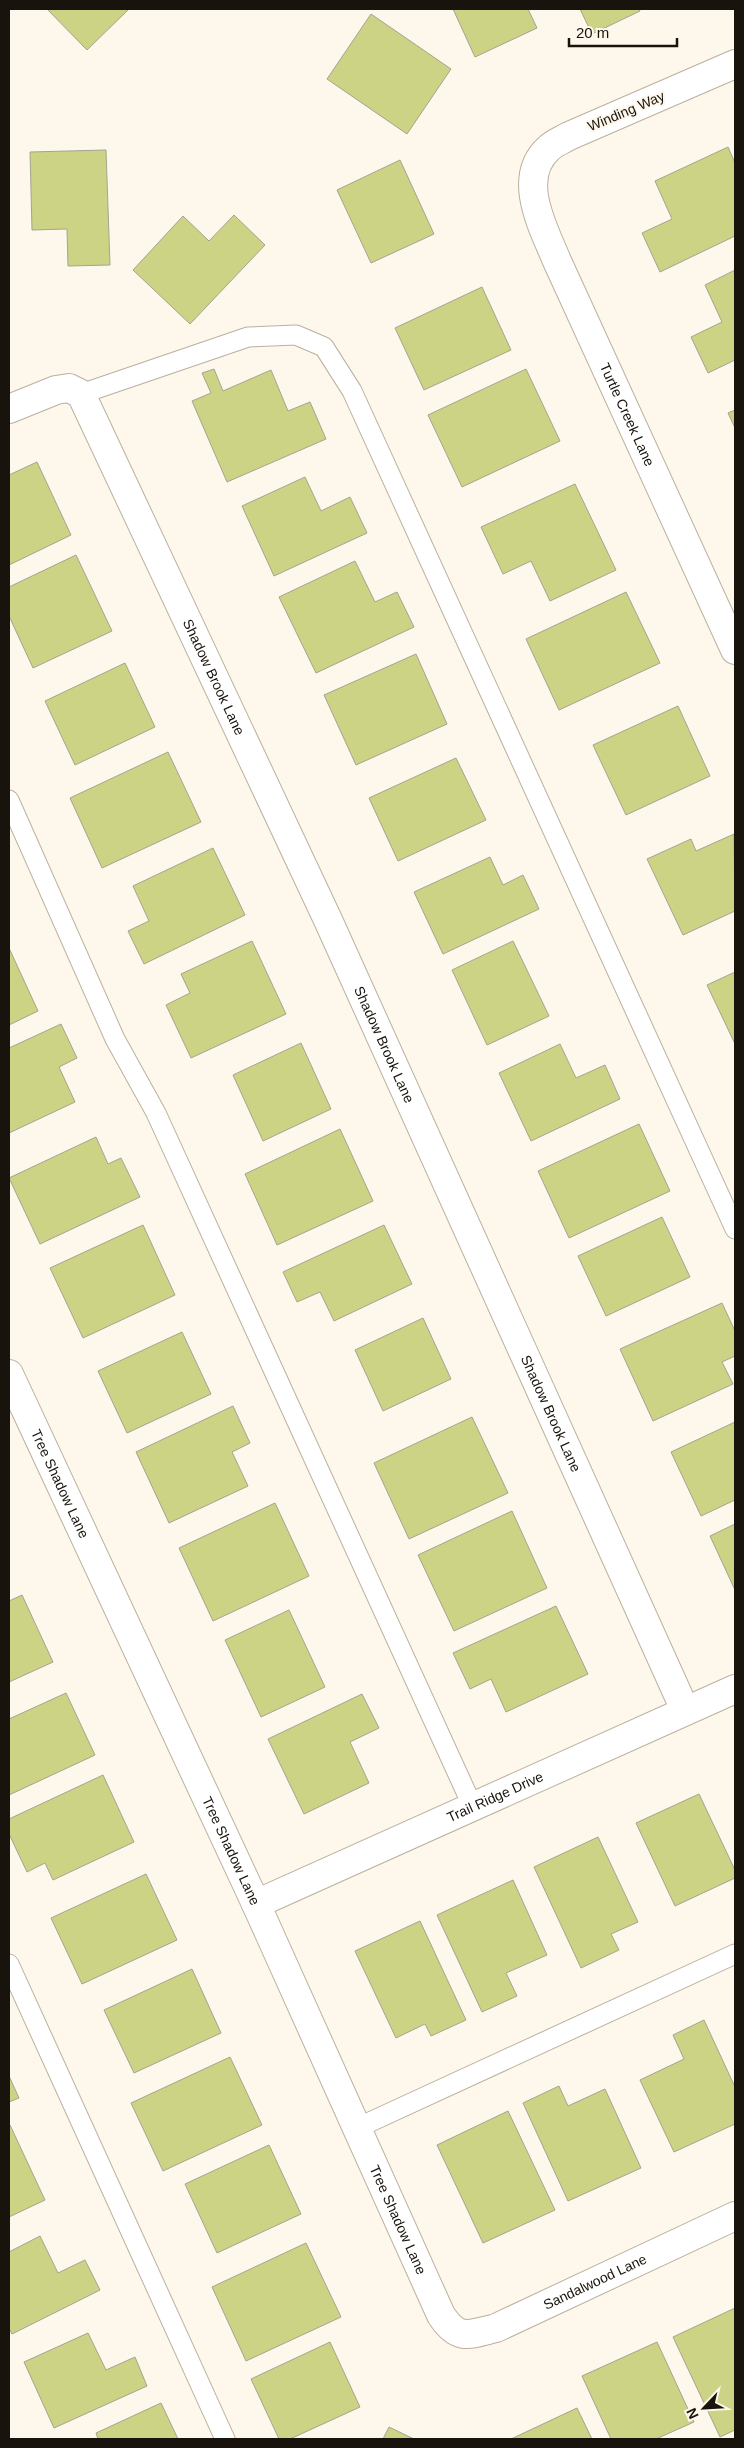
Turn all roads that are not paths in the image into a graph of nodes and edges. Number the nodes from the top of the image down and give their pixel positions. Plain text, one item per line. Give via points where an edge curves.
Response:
1 (735, 64) edge
2 (533, 176) joint
3 (75, 392) junction
4 (9, 410) edge
5 (735, 650) edge
6 (9, 800) edge
7 (735, 1229) edge
8 (9, 1374) edge
9 (735, 1689) edge
10 (685, 1710) junction
11 (472, 1805) junction
12 (256, 1904) junction
13 (735, 1954) edge
14 (9, 1964) edge
15 (357, 2128) junction
16 (735, 2216) edge
17 (451, 2330) joint
18 (225, 2439) edge

1 - 2 street, Winding Way via 569,136 549,148 537,162
2 - 5 street, Turtle Creek Lane via 536,210 557,261
3 - 4 street via 56,390
3 - 7 lane via 248,337 296,335 324,347 352,391
3 - 10 street, Shadow Brook Lane via 328,920
6 - 11 lane via 115,1039 156,1112
8 - 12 street, Tree Shadow Lane
9 - 10 street, Trail Ridge Drive
10 - 11 street, Trail Ridge Drive
11 - 12 street, Trail Ridge Drive
12 - 15 street, Tree Shadow Lane
13 - 15 lane
14 - 18 lane
15 - 17 street, Tree Shadow Lane
16 - 17 street, Sandalwood Lane via 496,2328 464,2334

